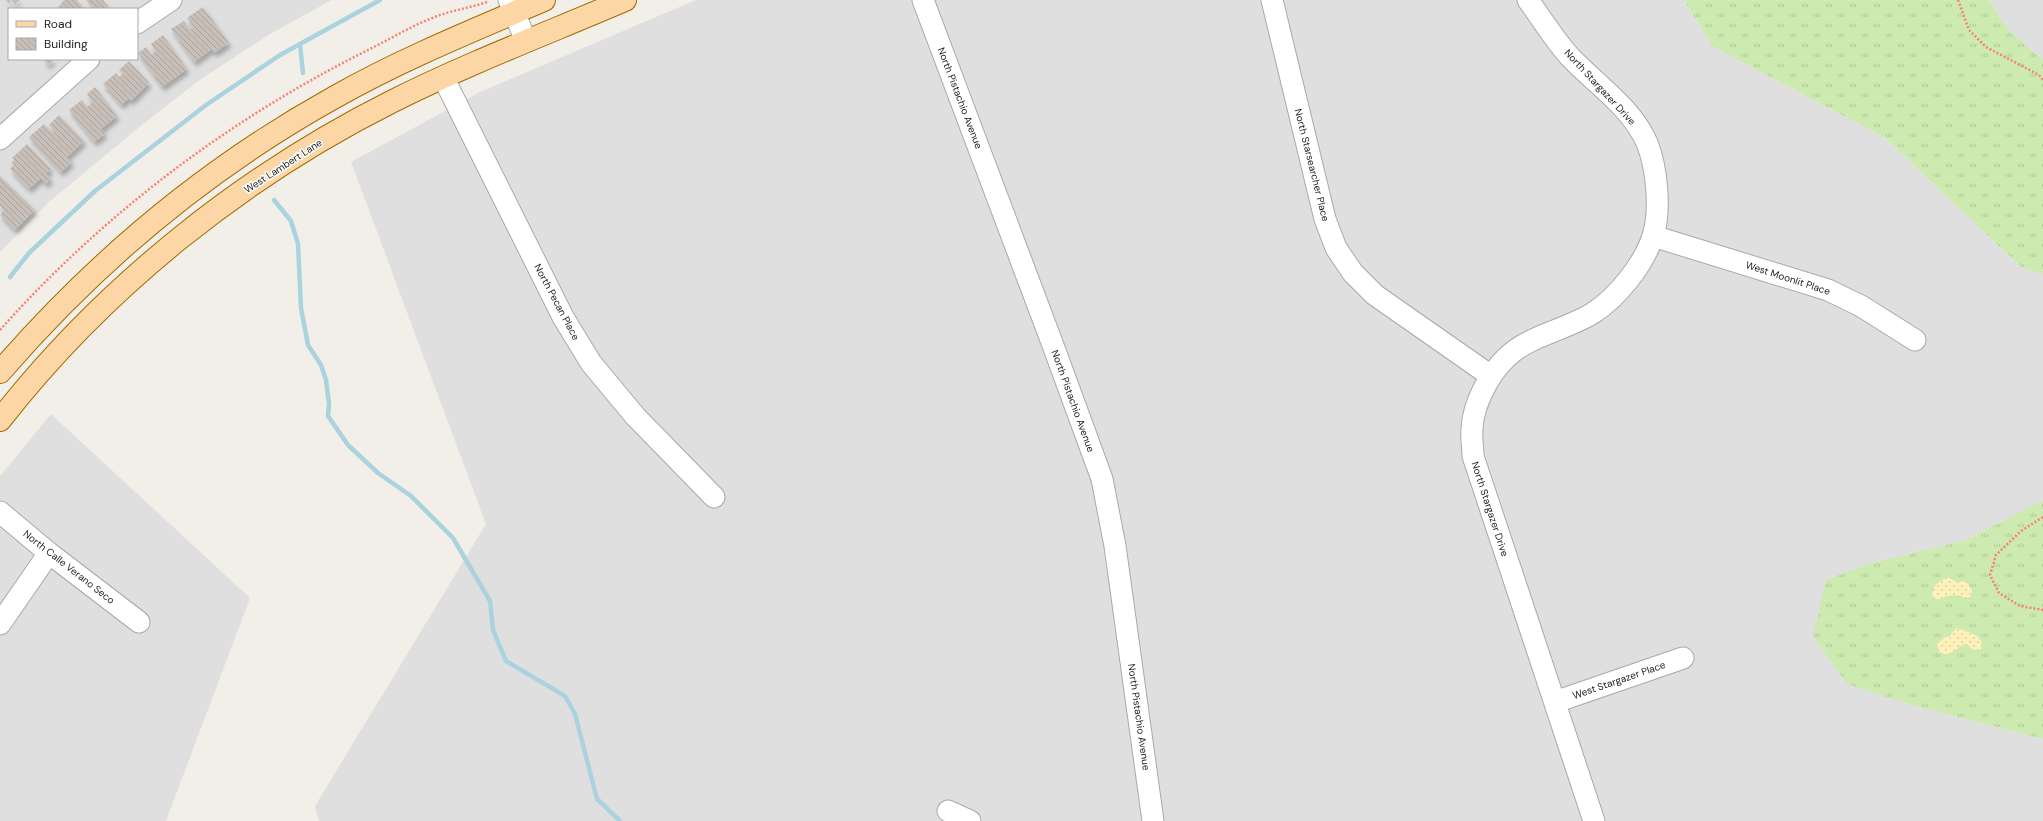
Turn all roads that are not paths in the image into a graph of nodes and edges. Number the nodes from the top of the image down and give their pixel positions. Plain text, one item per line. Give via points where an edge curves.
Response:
1 (171, 0) edge
2 (544, 0) edge
3 (625, 0) edge
4 (923, 0) edge
5 (1272, 0) edge
6 (1528, 0) edge
7 (511, 6) edge
8 (138, 22) edge
9 (526, 41) junction
10 (88, 60) edge
11 (443, 77) junction
12 (0, 139) edge
13 (1653, 236) junction
14 (1914, 340) dead end
15 (0, 372) edge
16 (1491, 376) junction
17 (0, 420) edge
18 (714, 497) dead end
19 (0, 512) edge
20 (49, 553) junction
21 (139, 622) dead end
22 (0, 624) edge
23 (1683, 658) dead end
24 (1554, 702) junction
25 (948, 811) dead end
26 (970, 821) edge
27 (1153, 821) edge
28 (1594, 821) edge

1 - 8 street
2 - 7 main road
3 - 9 main road, West Lambert Lane
4 - 27 street, North Pistachio Avenue via 1102,479 1115,546
5 - 16 street, North Starsearcher Place via 1325,219 1336,248 1353,273 1375,295
6 - 13 street, North Stargazer Drive via 1570,57 1624,109 1647,143 1656,189
7 - 9 street
7 - 15 main road via 334,97 246,151 192,190 128,242 68,298
9 - 11 main road, West Lambert Lane
10 - 12 street
11 - 17 main road, West Lambert Lane via 362,117 304,151 263,177 182,237 90,320
11 - 18 street, North Pecan Place via 563,318 591,363 635,416
13 - 14 street, West Moonlit Place via 1828,290 1862,306
13 - 16 street, North Stargazer Drive via 1636,270 1618,293 1593,313 1530,342 1508,356
16 - 24 street, North Stargazer Drive via 1476,406 1472,428 1473,456
19 - 20 street, North Calle Verano Seco
20 - 21 street, North Calle Verano Seco
20 - 22 street
23 - 24 street, West Stargazer Place
24 - 28 street, North Stargazer Drive
25 - 26 street

